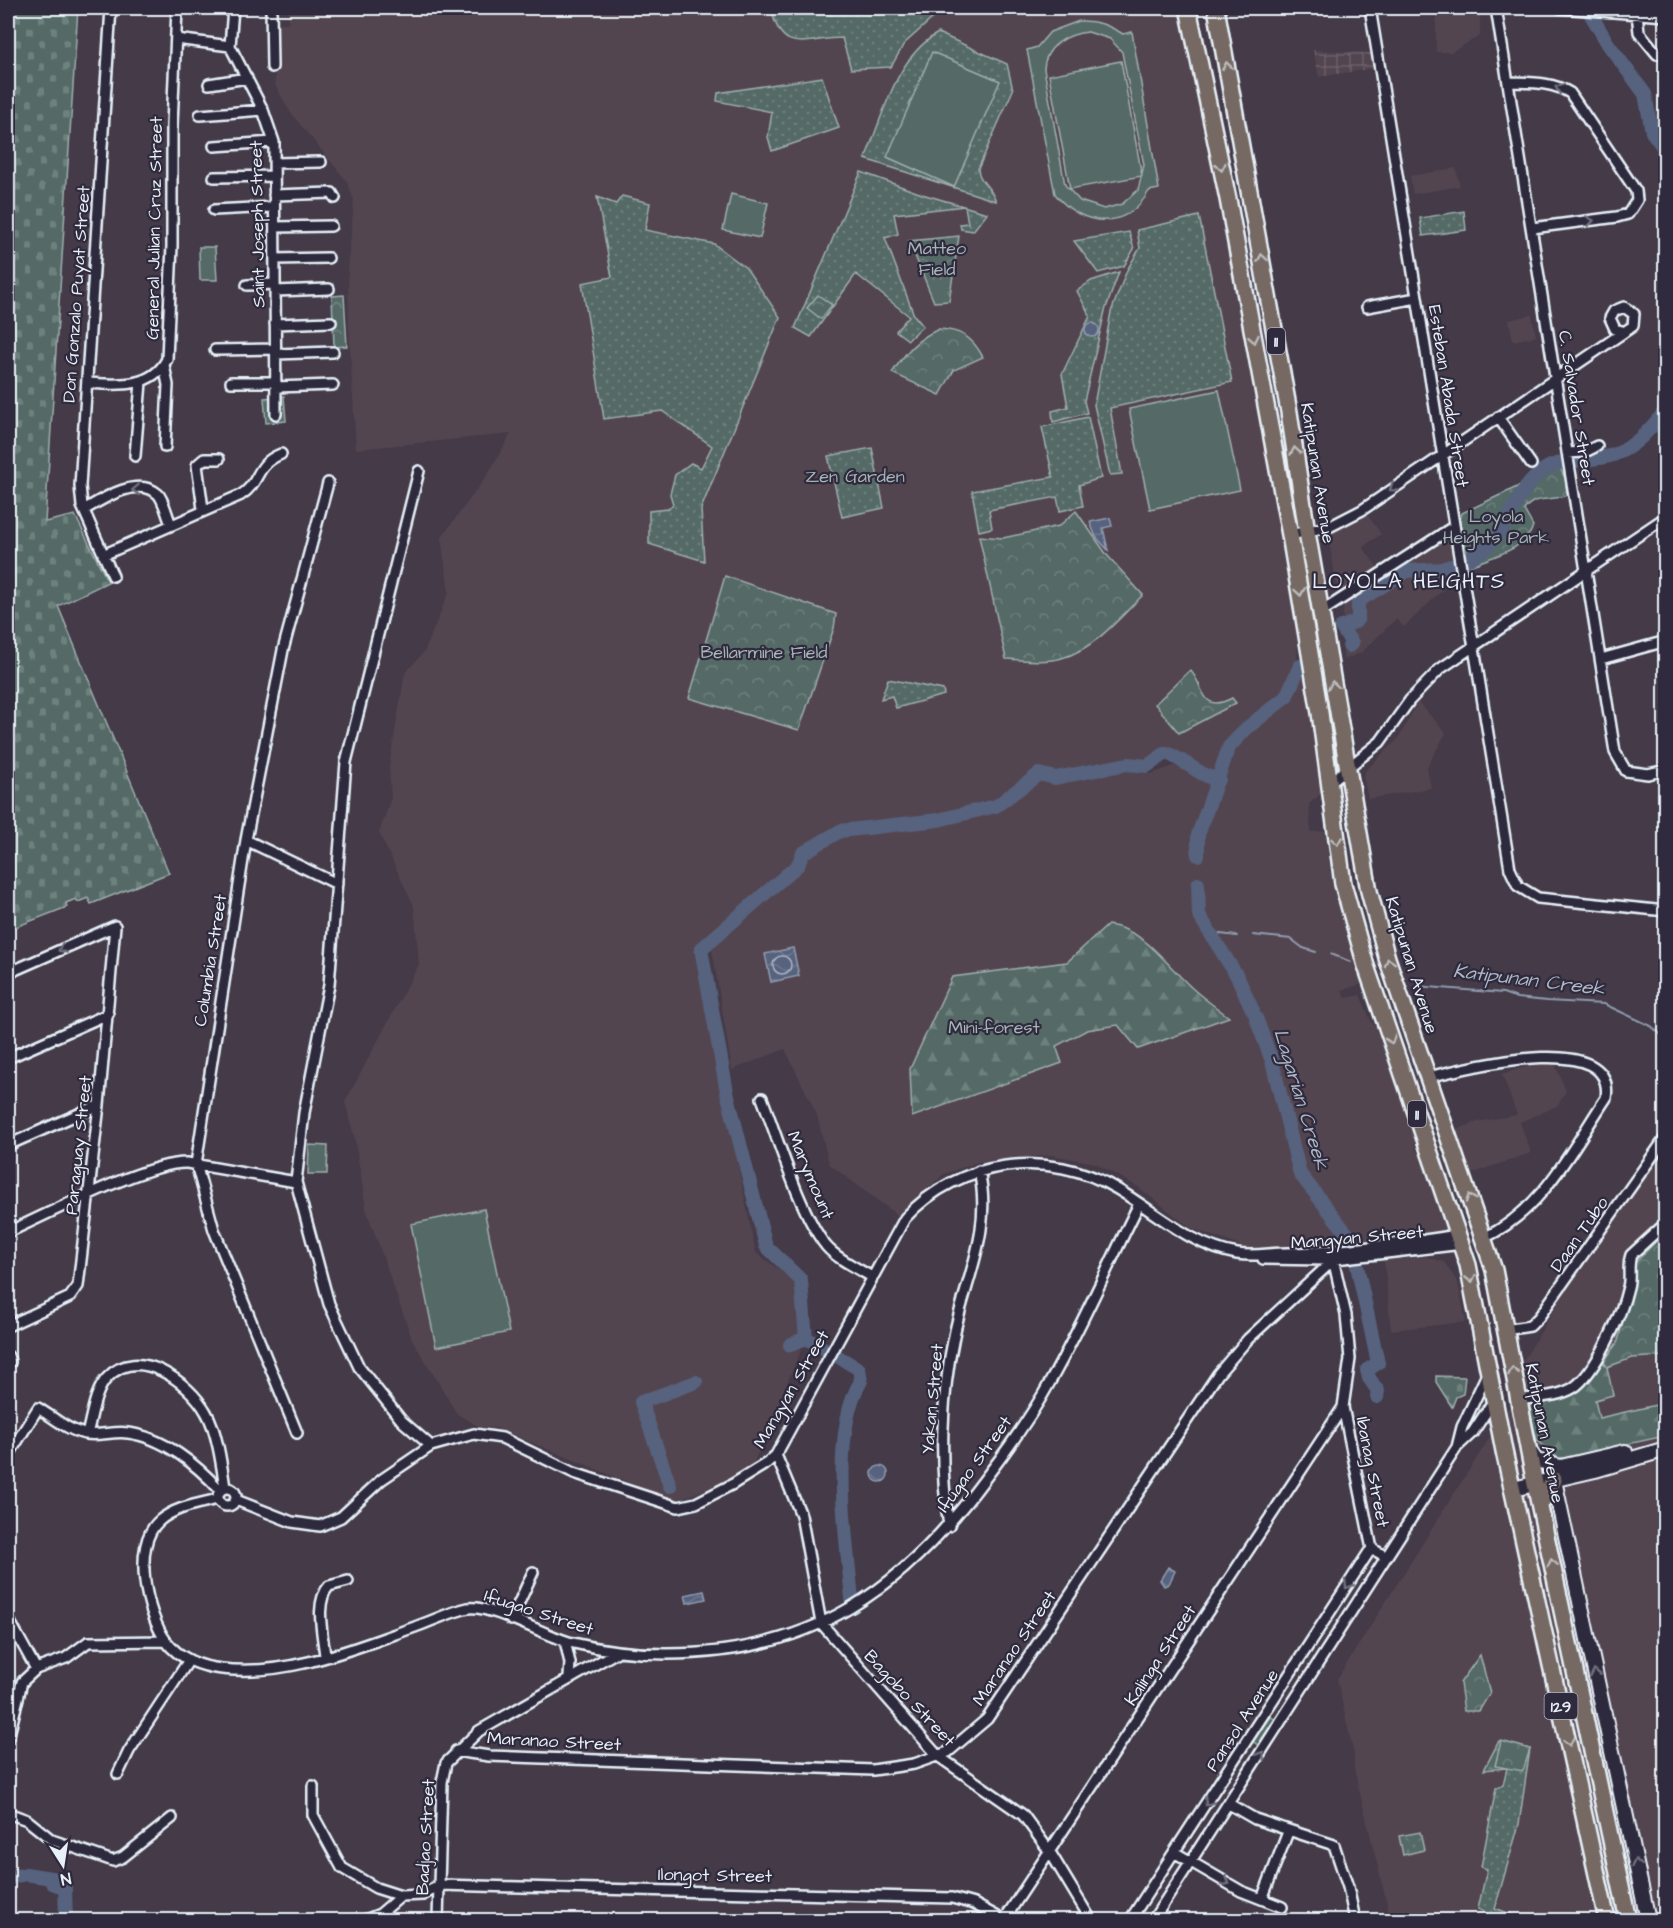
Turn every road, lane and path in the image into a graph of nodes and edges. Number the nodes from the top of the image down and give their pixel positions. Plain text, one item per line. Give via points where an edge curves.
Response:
1 (111, 8) edge
2 (177, 8) edge
3 (233, 8) edge
4 (271, 8) edge
5 (1188, 8) edge
6 (1197, 8) edge
7 (1216, 8) edge
8 (1370, 8) edge
9 (1497, 8) edge
10 (1560, 8) edge
11 (1659, 8) edge
12 (1637, 13) junction
13 (1665, 14) edge
14 (176, 39) junction
15 (230, 46) junction
16 (1656, 54) dead end
17 (1200, 58) junction
18 (273, 67) dead end
19 (247, 78) junction
20 (1508, 82) junction
21 (209, 84) dead end
22 (263, 110) junction
23 (200, 114) dead end
24 (274, 142) junction
25 (214, 146) dead end
26 (321, 162) dead end
27 (274, 163) junction
28 (274, 176) junction
29 (214, 177) dead end
30 (274, 195) junction
31 (335, 198) dead end
32 (274, 207) junction
33 (214, 210) dead end
34 (331, 226) dead end
35 (275, 227) junction
36 (1532, 228) junction
37 (328, 258) dead end
38 (275, 260) junction
39 (247, 285) dead end
40 (275, 287) junction
41 (329, 289) dead end
42 (1417, 298) junction
43 (1367, 307) dead end
44 (331, 321) dead end
45 (275, 324) junction
46 (1622, 332) dead end
47 (215, 351) dead end
48 (276, 352) junction
49 (333, 352) dead end
50 (164, 365) junction
51 (1556, 377) junction
52 (141, 382) junction
53 (231, 382) dead end
54 (88, 383) junction
55 (276, 385) junction
56 (333, 385) dead end
57 (276, 414) dead end
58 (1498, 417) junction
59 (1597, 446) dead end
60 (165, 447) dead end
61 (281, 454) dead end
62 (135, 456) dead end
63 (1442, 456) junction
64 (219, 459) dead end
65 (1568, 459) junction
66 (1531, 464) dead end
67 (419, 471) dead end
68 (328, 483) dead end
69 (84, 510) junction
70 (203, 510) junction
71 (1665, 517) edge
72 (171, 524) junction
73 (1453, 527) junction
74 (1307, 532) junction
75 (1290, 535) junction
76 (103, 555) junction
77 (1586, 569) junction
78 (113, 576) dead end
79 (1321, 612) junction
80 (1665, 641) edge
81 (1474, 644) junction
82 (1601, 659) junction
83 (1347, 768) junction
84 (1665, 770) edge
85 (1329, 783) junction
86 (246, 840) junction
87 (338, 884) junction
88 (1665, 911) edge
89 (8, 973) edge
90 (108, 1014) junction
91 (8, 1058) edge
92 (1428, 1077) junction
93 (762, 1098) dead end
94 (99, 1105) junction
95 (1665, 1137) edge
96 (8, 1145) edge
97 (195, 1164) junction
98 (979, 1171) junction
99 (296, 1182) junction
100 (88, 1196) junction
101 (1139, 1204) junction
102 (1665, 1223) edge
103 (8, 1232) edge
104 (1484, 1238) junction
105 (1461, 1240) junction
106 (1333, 1255) junction
107 (872, 1277) junction
108 (1479, 1315) junction
109 (8, 1326) edge
110 (1505, 1330) junction
111 (1489, 1370) junction
112 (1495, 1398) junction
113 (1519, 1400) junction
114 (1343, 1407) junction
115 (297, 1433) dead end
116 (87, 1434) junction
117 (431, 1446) junction
118 (1457, 1447) junction
119 (1665, 1447) edge
120 (1528, 1449) junction
121 (776, 1455) junction
122 (8, 1456) edge
123 (1534, 1480) junction
124 (1554, 1480) junction
125 (1513, 1489) junction
126 (221, 1492) junction
127 (236, 1500) junction
128 (1540, 1505) junction
129 (949, 1527) junction
130 (1372, 1549) junction
131 (1385, 1556) junction
132 (533, 1572) dead end
133 (348, 1581) dead end
134 (8, 1618) edge
135 (511, 1620) junction
136 (1564, 1620) junction
137 (821, 1623) junction
138 (1543, 1623) junction
139 (166, 1641) junction
140 (565, 1641) junction
141 (617, 1652) junction
142 (325, 1656) junction
143 (189, 1660) junction
144 (36, 1669) junction
145 (569, 1677) junction
146 (8, 1739) edge
147 (456, 1751) junction
148 (938, 1756) junction
149 (118, 1774) dead end
150 (313, 1786) dead end
151 (1229, 1804) junction
152 (8, 1813) edge
153 (1606, 1815) junction
154 (172, 1818) dead end
155 (1586, 1818) junction
156 (1288, 1832) junction
157 (1050, 1852) junction
158 (1174, 1852) junction
159 (1192, 1863) junction
160 (439, 1885) junction
161 (423, 1895) junction
162 (401, 1896) junction
163 (1262, 1899) junction
164 (1282, 1907) dead end
165 (438, 1908) junction
166 (364, 1920) edge
167 (438, 1920) edge
168 (1004, 1920) edge
169 (1091, 1920) edge
170 (1130, 1920) edge
171 (1154, 1920) edge
172 (1355, 1920) edge
173 (1607, 1920) edge
174 (1629, 1920) edge
175 (1648, 1920) edge

1 - 54 street, Don Gonzalo Puyat Street
2 - 14 street, General Julian Cruz Street
3 - 15 street
4 - 18 street
5 - 17 main road, Katipunan Avenue / 11
6 - 17 main road, Katipunan Avenue / 11
74 -> 7 main road, Katipunan Avenue / 11
8 - 42 street, Esteban Abada Street
9 - 20 street, C. Salvador Street
10 - 12 street
11 - 13 street
12 - 13 street
12 - 16 street via 1640,32
14 - 15 street
14 - 50 street, General Julian Cruz Street via 169,345
15 - 19 street, Saint Joseph Street
17 -> 75 main road, Katipunan Avenue / 11
19 - 21 street
19 - 22 street, Saint Joseph Street
20 - 36 street, C. Salvador Street
36 -> 20 street via 1617,217 1628,214 1638,200 1636,191 1570,93 1560,86
22 - 23 street
22 - 24 street, Saint Joseph Street
24 - 25 street
24 - 27 street, Saint Joseph Street
26 - 27 street
27 - 28 street, Saint Joseph Street
28 - 29 street
28 - 30 street, Saint Joseph Street
30 - 31 street via 332,193
30 - 32 street, Saint Joseph Street
32 - 33 street
32 - 35 street, Saint Joseph Street
34 - 35 street
35 - 38 street, Saint Joseph Street
36 - 51 street, C. Salvador Street
37 - 38 street
38 - 40 street, Saint Joseph Street
39 - 40 street
40 - 41 street
40 - 45 street, Saint Joseph Street
42 - 43 street
42 - 63 street, Esteban Abada Street
44 - 45 street
45 - 48 street, Saint Joseph Street
46 - 51 street via 1594,355
47 - 48 street
48 - 49 street
48 - 55 street, Saint Joseph Street
50 - 52 street, General Julian Cruz Street
50 - 60 street via 168,385
51 - 58 street
51 - 65 street, C. Salvador Street
52 - 54 street
52 - 62 street
53 - 55 street
54 - 69 street, Don Gonzalo Puyat Street via 81,471
55 - 56 street
55 - 57 street, Saint Joseph Street
58 - 63 street
58 - 66 street
59 - 65 street
61 - 70 street via 265,462 246,492
63 - 73 street, Esteban Abada Street
63 -> 74 street via 1354,515
64 - 70 street via 207,458 197,465
65 - 77 street, C. Salvador Street
67 - 87 street via 346,762
68 - 86 street, Columbia Street via 283,650
72 -> 69 street via 159,495 150,489 113,493
69 - 76 street, Don Gonzalo Puyat Street
70 - 72 street
71 - 77 street
72 - 76 street
73 - 79 street
73 - 81 street, Esteban Abada Street
74 - 75 street
74 - 79 main road, Katipunan Avenue / 11
75 -> 85 main road, Katipunan Avenue / 11
76 - 78 street, Don Gonzalo Puyat Street
77 - 81 street
77 - 82 street, C. Salvador Street
83 -> 79 main road, Katipunan Avenue / 11
80 - 82 street
81 - 83 street via 1424,684 1380,742
81 - 88 street, Esteban Abada Street via 1510,869 1518,886 1550,901
82 - 84 street, C. Salvador Street via 1615,752 1621,766 1636,774
83 - 85 street
92 -> 83 main road, Katipunan Avenue / 11 via 1387,958 1369,891
85 -> 105 main road, Katipunan Avenue / 11 via 1348,905
86 - 87 street
86 - 97 street, Columbia Street
87 - 99 street via 329,985 304,1113
90 -> 89 street, Paraguay Street via 115,926
90 - 91 street
90 - 94 street, Paraguay Street
104 -> 92 main road, Katipunan Avenue / 11
92 - 104 street via 1486,1064 1573,1058 1597,1069 1606,1087 1606,1098 1534,1203 1505,1228
93 - 107 street, Marymount via 820,1237 831,1252
94 - 96 street
94 - 100 street, Paraguay Street
95 - 110 street, Daan Tubo via 1539,1317 1530,1326
97 - 99 street
97 - 100 street via 159,1166
97 - 115 street, Columbia Street via 214,1230
98 - 101 street, Mangyan Street via 1037,1164 1085,1173
98 - 107 street, Mangyan Street via 944,1186 913,1209
98 - 129 street, Yakan Street via 981,1221 977,1260 950,1355 942,1468
99 - 117 street via 329,1304 359,1366 402,1421
100 - 103 street
100 - 109 street, Paraguay Street via 80,1280 75,1292
101 - 106 street, Mangyan Street via 1190,1237 1235,1254
101 - 129 street, Ifugao Street via 1050,1382 1016,1438
102 - 113 street via 1631,1255 1623,1305 1585,1376 1571,1389
104 - 110 main road, Katipunan Avenue / 11
105 - 106 street, Mangyan Street
105 -> 108 main road, Katipunan Avenue / 11
106 - 114 street, Ibanag Street via 1346,1315 1350,1359
106 - 148 street, Maranao Street via 1218,1374 987,1719
107 - 121 street, Mangyan Street
108 - 111 main road, Katipunan Avenue / 11
108 - 123 main road via 1491,1341 1517,1477 1523,1483
113 -> 110 main road, Katipunan Avenue / 11
111 - 112 main road, Katipunan Avenue / 11
111 - 118 street, Pansol Avenue via 1462,1427
112 - 118 street, Pansol Avenue via 1473,1432
112 - 125 main road, Katipunan Avenue / 11
113 - 120 main road, Katipunan Avenue / 11
114 - 130 street, Ibanag Street
114 - 157 street, Kalinga Street
116 - 122 street via 38,1408
116 - 126 street via 130,1433 161,1445 185,1459
116 - 126 street via 106,1378 124,1367 153,1367 183,1384 207,1413
117 - 121 street, Mangyan Street via 474,1434 502,1438 574,1473 678,1507 696,1503 733,1484
117 - 127 street, Mangyan Street via 381,1480 341,1517 320,1526 292,1522
118 - 131 street, Pansol Avenue
119 - 120 street via 1561,1467 1536,1461
119 - 124 street
120 - 123 main road, Katipunan Avenue / 11
121 - 137 street via 801,1515
123 - 124 street
123 - 125 street
123 - 128 main road, Katipunan Avenue / 129
124 - 128 main road
175 -> 124 street, Katipunan Avenue
125 - 138 main road, Katipunan Avenue / 129
126 - 127 street via 235,1492
126 - 127 street, Ifugao Street via 226,1506
126 - 139 street, Ifugao Street via 171,1513 156,1523 150,1533 144,1559 145,1582
136 -> 128 main road, Katipunan Avenue / 129
129 - 137 street, Ifugao Street via 909,1567 854,1608
130 - 131 street
130 -> 158 street, Pansol Avenue
151 -> 131 street, Pansol Avenue
132 - 135 street
133 - 142 street via 329,1586 323,1595
134 - 144 street
135 - 140 street, Ifugao Street
135 - 142 street, Ifugao Street via 487,1610 466,1608
136 - 138 main road
136 - 153 main road, Katipunan Avenue / 129
137 - 141 street, Ifugao Street via 745,1647 694,1653
137 - 148 street, Bagobo Street
138 -> 155 main road, Katipunan Avenue / 129
139 - 143 street, Ifugao Street
139 - 144 street via 88,1642 66,1658
140 - 141 street, Ifugao Street
140 - 145 street
141 - 145 street, Badjao Street
142 - 143 street, Ifugao Street via 284,1667 241,1670 224,1670
143 - 149 street
144 - 146 street via 22,1682
145 - 147 street, Badjao Street via 479,1731
147 - 148 street, Maranao Street via 489,1756 873,1770
147 - 160 street, Badjao Street via 446,1763 442,1782
148 - 157 street, Bagobo Street via 1023,1815
150 - 162 street via 313,1815 342,1868 376,1888
151 - 156 street
151 - 159 street, Pansol Avenue
152 - 154 street via 27,1820 52,1839 113,1861
153 - 155 main road
153 - 174 main road, Katipunan Avenue / 129
155 - 173 main road, Katipunan Avenue / 129
156 - 163 street
156 - 172 street via 1334,1845
157 - 168 street, Kalinga Street
157 - 169 street, Bagobo Street
158 - 159 street
158 - 170 street, Pansol Avenue
159 -> 163 street
159 - 171 street, Pansol Avenue
160 - 161 street
160 - 165 street, Badjao Street
160 - 168 street, Ilongot Street via 952,1899 974,1904
161 - 162 street
161 - 165 street
162 - 166 street via 380,1914
163 - 164 street
165 - 167 street, Badjao Street

